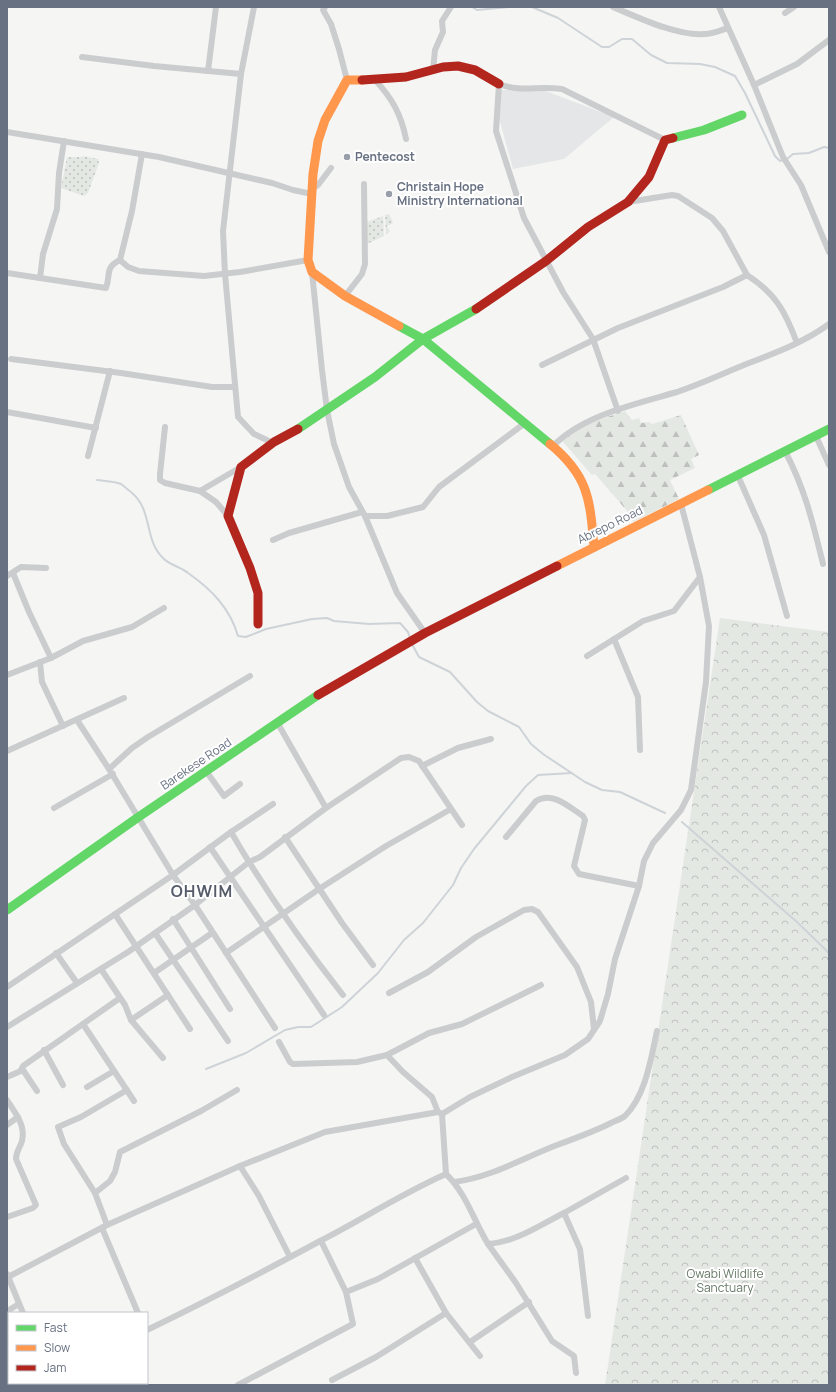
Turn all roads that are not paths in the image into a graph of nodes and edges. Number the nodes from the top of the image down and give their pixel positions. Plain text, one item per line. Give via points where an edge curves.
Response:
1 (216, 7) edge
2 (254, 7) edge
3 (325, 7) edge
4 (451, 7) edge
5 (613, 7) edge
6 (719, 7) edge
7 (794, 7) edge
8 (785, 13) dead end
9 (728, 28) junction
10 (829, 40) edge
11 (82, 57) dead end
12 (433, 70) junction
13 (208, 71) junction
14 (241, 74) junction
15 (347, 80) junction
16 (375, 80) junction
17 (499, 84) junction
18 (754, 85) junction
19 (742, 115) dead end
20 (7, 132) edge
21 (406, 138) dead end
22 (665, 140) junction
23 (64, 142) junction
24 (142, 154) junction
25 (331, 168) dead end
26 (228, 174) junction
27 (364, 184) dead end
28 (312, 192) junction
29 (628, 202) junction
30 (829, 252) edge
31 (120, 260) junction
32 (308, 260) junction
33 (546, 261) junction
34 (312, 272) junction
35 (7, 274) edge
36 (224, 274) junction
37 (747, 275) junction
38 (40, 278) junction
39 (345, 296) junction
40 (829, 324) edge
41 (593, 339) junction
42 (423, 340) junction
43 (797, 343) junction
44 (11, 359) dead end
45 (542, 365) dead end
46 (110, 371) junction
47 (234, 387) junction
48 (327, 410) junction
49 (618, 411) junction
50 (7, 412) edge
51 (525, 423) junction
52 (165, 427) dead end
53 (96, 428) junction
54 (829, 429) edge
55 (816, 436) junction
56 (273, 443) junction
57 (553, 446) junction
58 (785, 451) junction
59 (88, 456) dead end
60 (829, 465) edge
61 (241, 467) junction
62 (738, 476) junction
63 (200, 491) junction
64 (681, 504) junction
65 (364, 514) junction
66 (228, 516) junction
67 (273, 540) dead end
68 (594, 547) junction
69 (824, 564) dead end
70 (46, 568) dead end
71 (13, 573) junction
72 (7, 576) edge
73 (700, 577) junction
74 (164, 608) dead end
75 (787, 616) dead end
76 (258, 624) dead end
77 (425, 633) junction
78 (614, 639) junction
79 (404, 645) joint
80 (587, 656) dead end
81 (51, 658) junction
82 (40, 662) junction
83 (7, 675) edge
84 (250, 676) dead end
85 (124, 698) dead end
86 (77, 720) junction
87 (277, 722) junction
88 (63, 726) junction
89 (491, 739) dead end
90 (640, 750) dead end
91 (7, 751) edge
92 (422, 766) junction
93 (111, 771) junction
94 (206, 771) junction
95 (240, 784) dead end
96 (273, 804) dead end
97 (54, 808) dead end
98 (326, 808) junction
99 (451, 809) junction
100 (137, 818) junction
101 (462, 825) dead end
102 (231, 832) junction
103 (285, 837) junction
104 (506, 837) dead end
105 (210, 847) junction
106 (248, 862) junction
107 (173, 875) junction
108 (229, 878) junction
109 (639, 886) junction
110 (319, 889) junction
111 (195, 905) junction
112 (7, 909) edge
113 (115, 914) junction
114 (283, 914) junction
115 (173, 919) junction
116 (264, 928) junction
117 (155, 933) junction
118 (212, 933) junction
119 (136, 946) junction
120 (191, 947) junction
121 (56, 953) junction
122 (226, 953) junction
123 (174, 960) junction
124 (373, 965) dead end
125 (101, 969) junction
126 (154, 973) junction
127 (77, 983) junction
128 (541, 985) dead end
129 (7, 987) edge
130 (389, 993) dead end
131 (168, 995) junction
132 (343, 995) dead end
133 (120, 998) junction
134 (230, 1009) dead end
135 (324, 1015) dead end
136 (131, 1020) junction
137 (83, 1024) junction
138 (7, 1027) edge
139 (275, 1028) dead end
140 (190, 1029) dead end
141 (594, 1030) junction
142 (657, 1031) dead end
143 (228, 1041) dead end
144 (279, 1042) dead end
145 (44, 1050) junction
146 (387, 1055) junction
147 (162, 1058) dead end
148 (22, 1070) junction
149 (114, 1071) junction
150 (7, 1077) edge
151 (63, 1085) dead end
152 (87, 1086) dead end
153 (127, 1090) junction
154 (238, 1090) dead end
155 (37, 1091) dead end
156 (7, 1100) edge
157 (134, 1101) dead end
158 (440, 1113) junction
159 (18, 1117) junction
160 (7, 1125) edge
161 (240, 1166) junction
162 (446, 1174) junction
163 (626, 1178) dead end
164 (454, 1182) junction
165 (95, 1193) junction
166 (564, 1212) junction
167 (7, 1217) edge
168 (476, 1224) junction
169 (105, 1227) junction
170 (321, 1241) junction
171 (488, 1244) junction
172 (290, 1257) junction
173 (415, 1258) junction
174 (8, 1275) edge
175 (346, 1292) junction
176 (529, 1302) junction
177 (19, 1304) junction
178 (7, 1311) edge
179 (23, 1312) edge
180 (138, 1312) edge
181 (446, 1313) junction
182 (588, 1316) dead end
183 (148, 1329) edge
184 (470, 1342) junction
185 (480, 1356) dead end
186 (576, 1373) dead end
187 (332, 1380) dead end
188 (238, 1385) edge

1 - 13 street
2 - 14 street
3 - 15 street via 323,10 331,24
4 - 12 street via 442,21 443,32 435,50
5 - 9 street via 662,28 703,35
6 - 9 street
7 - 8 street
9 - 18 street
10 - 18 street via 797,64
11 - 13 street
12 - 16 street
12 - 17 street via 452,66 467,67
13 - 14 street
14 - 26 street
15 - 16 street
15 - 28 street via 323,124
16 - 21 street via 394,102 402,118
17 - 22 street via 519,90 549,87 562,89
17 - 33 street via 496,124 500,145 524,218
18 - 30 street via 784,160 801,185
19 - 22 street via 723,124
20 - 23 street
22 - 29 street via 649,177
23 - 24 street
23 - 38 street via 56,209 43,254
24 - 26 street
24 - 31 street
25 - 28 street
26 - 28 street via 293,190
26 - 36 street via 223,231
27 - 39 street via 365,264 362,274
28 - 32 street
29 - 33 street via 588,227
29 - 37 street via 678,196 712,218 724,231
31 - 36 street via 128,267 139,271 204,276
31 - 38 street via 109,269 106,288
32 - 34 street
32 - 36 street
33 - 41 street
33 - 42 street via 479,308
34 - 39 street
34 - 48 street
35 - 38 street
36 - 47 street
37 - 41 street
37 - 43 street via 765,287 779,304
39 - 42 street
40 - 43 street
41 - 45 street
41 - 49 street
42 - 48 street
42 - 51 street
43 - 49 street via 703,383
44 - 46 street
46 - 47 street via 212,387
46 - 53 street
47 - 56 street via 238,417 254,434
48 - 56 street
48 - 65 street via 334,444 349,487
49 - 57 street via 576,427
50 - 53 street
51 - 57 street
51 - 65 street via 439,487 423,507 387,516
52 - 63 street via 160,480
53 - 59 street
54 - 55 street, Abrepo Road
55 - 58 street, Abrepo Road
55 - 60 street
56 - 61 street
57 - 68 street via 577,471 584,483 590,504
58 - 62 street, Abrepo Road
58 - 69 street via 799,477
61 - 63 street
61 - 66 street
62 - 64 street, Abrepo Road
62 - 75 street via 764,535
63 - 66 street via 216,502
64 - 68 street, Abrepo Road
64 - 73 street
65 - 67 street via 289,533
65 - 77 street via 398,592
66 - 76 street via 258,593
68 - 77 street, Abrepo Road
70 - 71 street via 21,567
71 - 72 street
71 - 81 street
73 - 78 street via 674,611 643,621
73 - 109 street via 709,626 708,656 691,790 681,810 650,849 644,861
74 - 81 street via 132,626 83,641
77 - 79 street, Abrepo Road
78 - 80 street
78 - 90 street via 638,697
79 - 87 street, Barekese Road via 349,676
81 - 82 street
82 - 83 street
82 - 88 street via 42,682
84 - 93 street via 148,737 132,748
85 - 86 street
86 - 88 street
86 - 93 street
87 - 94 street, Barekese Road
87 - 98 street
88 - 91 street
89 - 92 street via 458,748
92 - 98 street via 419,761 408,757 401,758
92 - 99 street
93 - 97 street
93 - 100 street
94 - 95 street via 224,796
94 - 100 street, Barekese Road
96 - 102 street
98 - 103 street
99 - 101 street
99 - 110 street via 386,846
100 - 107 street
100 - 112 street, Barekese Road
102 - 105 street
102 - 106 street
103 - 106 street via 260,857
103 - 110 street
104 - 109 street via 536,801 546,797 554,798 583,816 585,820 574,866 576,872
105 - 107 street
105 - 108 street
106 - 108 street
106 - 114 street
107 - 111 street
107 - 113 street
108 - 111 street
108 - 116 street
109 - 141 street via 615,959 600,1021
110 - 114 street
110 - 124 street
111 - 115 street
111 - 118 street
113 - 119 street
113 - 121 street
114 - 116 street
114 - 132 street
115 - 117 street
115 - 120 street
116 - 122 street
116 - 135 street
117 - 119 street
117 - 123 street
118 - 120 street
118 - 122 street
119 - 125 street
119 - 126 street
120 - 123 street
120 - 134 street
121 - 127 street
121 - 129 street
122 - 139 street
123 - 126 street
123 - 143 street
125 - 127 street
125 - 133 street
126 - 131 street
127 - 138 street
128 - 146 street via 462,1024 429,1033
130 - 141 street via 428,972 476,937 524,910 532,909 538,912 577,967 591,1002
131 - 136 street
131 - 140 street
133 - 136 street
133 - 137 street
136 - 147 street
137 - 145 street
137 - 149 street
141 - 158 street via 588,1039 565,1055 512,1077
142 - 164 street via 645,1080 624,1116 586,1135 486,1175
144 - 146 street via 290,1062 294,1064 357,1062
145 - 148 street via 23,1066
145 - 151 street
146 - 158 street via 432,1097
148 - 150 street
148 - 155 street
149 - 152 street
149 - 153 street
153 - 157 street
153 - 165 street via 81,1117 58,1127 64,1144
154 - 165 street via 120,1152 110,1181
156 - 159 street
158 - 161 street via 325,1132
158 - 162 street
159 - 160 street
159 - 167 street via 24,1130 16,1159 36,1205
161 - 169 street
161 - 172 street via 259,1196
162 - 164 street
162 - 170 street via 408,1191
163 - 166 street
164 - 168 street via 471,1210
165 - 169 street
166 - 171 street via 515,1238
166 - 182 street via 580,1249
168 - 171 street
168 - 173 street
169 - 174 street
169 - 180 street
170 - 172 street
170 - 175 street
171 - 176 street
172 - 183 street
173 - 175 street via 378,1279
173 - 181 street
174 - 177 street
175 - 188 street via 353,1324
176 - 184 street
176 - 186 street via 552,1341 574,1356
177 - 178 street
177 - 179 street
181 - 184 street
181 - 187 street via 376,1357
184 - 185 street

